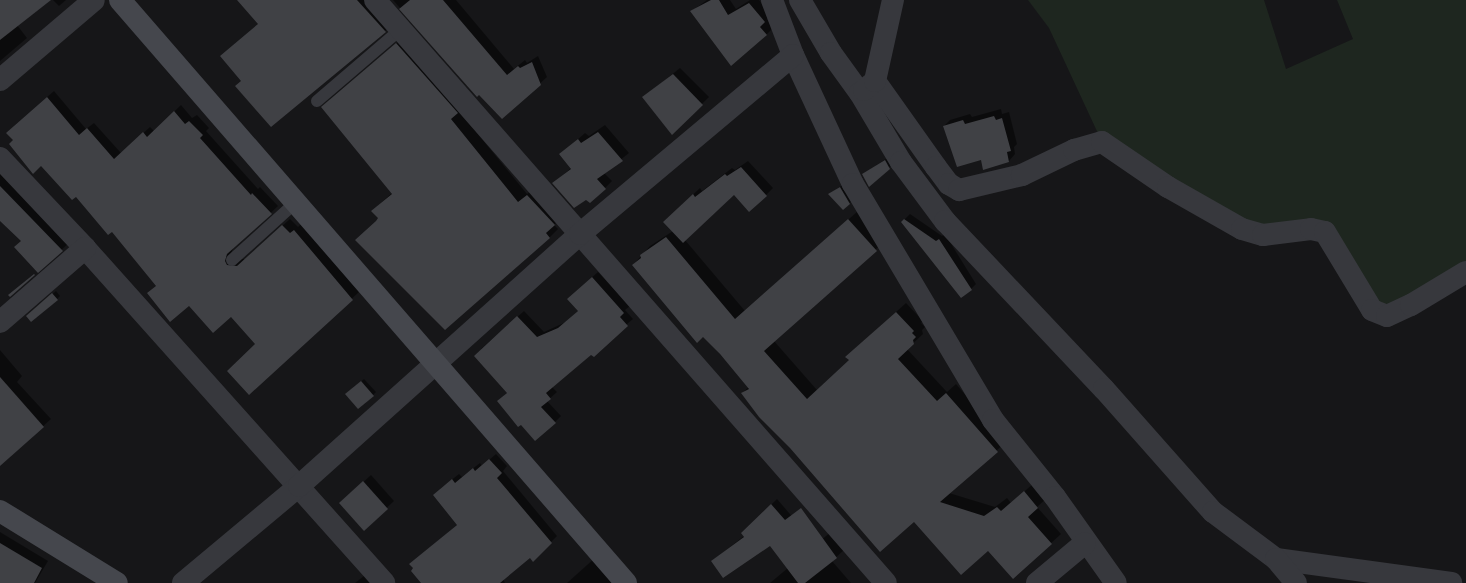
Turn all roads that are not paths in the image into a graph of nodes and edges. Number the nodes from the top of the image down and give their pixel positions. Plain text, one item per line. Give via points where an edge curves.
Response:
1 (94, 0) edge
2 (120, 0) edge
3 (375, 0) edge
4 (772, 0) edge
5 (800, 0) edge
6 (893, 0) edge
7 (401, 29) junction
8 (793, 55) junction
9 (0, 80) edge
10 (868, 87) junction
11 (317, 101) dead end
12 (0, 158) edge
13 (295, 203) junction
14 (580, 234) junction
15 (85, 248) junction
16 (232, 260) dead end
17 (1466, 272) edge
18 (0, 322) edge
19 (435, 364) junction
20 (299, 486) junction
21 (0, 511) edge
22 (1085, 543) junction
23 (1276, 559) junction
24 (117, 583) edge
25 (183, 583) edge
26 (384, 583) edge
27 (626, 583) edge
28 (886, 583) edge
29 (1037, 583) edge
30 (1116, 583) edge
31 (1296, 583) edge
32 (1451, 583) edge

1 - 9 street
2 - 13 street
3 - 7 street
4 - 8 street
5 - 10 street via 830,53
6 - 10 street
7 - 11 lane
7 - 14 street
8 - 14 street
8 - 22 street via 853,184 993,420 1055,497
10 - 17 street via 949,184 960,190 1022,175 1086,145 1102,142 1168,187 1242,229 1264,235 1311,230 1325,232 1372,310 1386,316 1411,305
10 - 23 street via 901,162 945,221 1104,389 1213,512
12 - 15 street
13 - 16 lane
13 - 19 street
14 - 19 street
14 - 28 street
15 - 18 street
15 - 20 street
19 - 20 street
19 - 27 street
20 - 25 street
20 - 26 street
21 - 24 street
22 - 29 street
22 - 30 street
23 - 31 street
23 - 32 street

